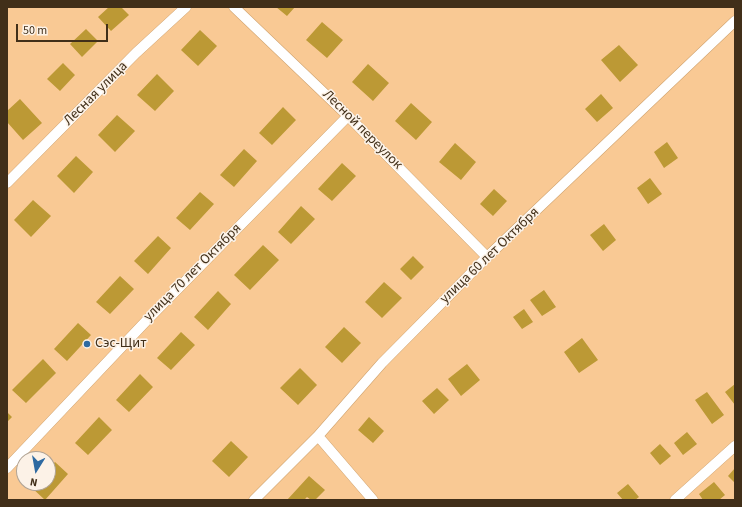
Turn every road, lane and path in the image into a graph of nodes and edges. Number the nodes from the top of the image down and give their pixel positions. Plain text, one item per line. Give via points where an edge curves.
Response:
1 (186, 7) edge
2 (234, 7) edge
3 (735, 21) edge
4 (348, 116) junction
5 (7, 183) edge
6 (487, 257) junction
7 (318, 436) junction
8 (735, 446) edge
9 (7, 468) edge
10 (254, 500) edge
11 (373, 500) edge
12 (675, 500) edge

1 - 5 street, Лесная улица via 136,53
2 - 4 street, Лесной переулок
3 - 6 street, улица 60 лет Октября
4 - 6 street, Лесной переулок
4 - 9 street, улица 70 лет Октября via 148,319
6 - 7 street, улица 60 лет Октября via 382,363
7 - 10 street, улица 60 лет Октября
7 - 11 street
8 - 12 street

